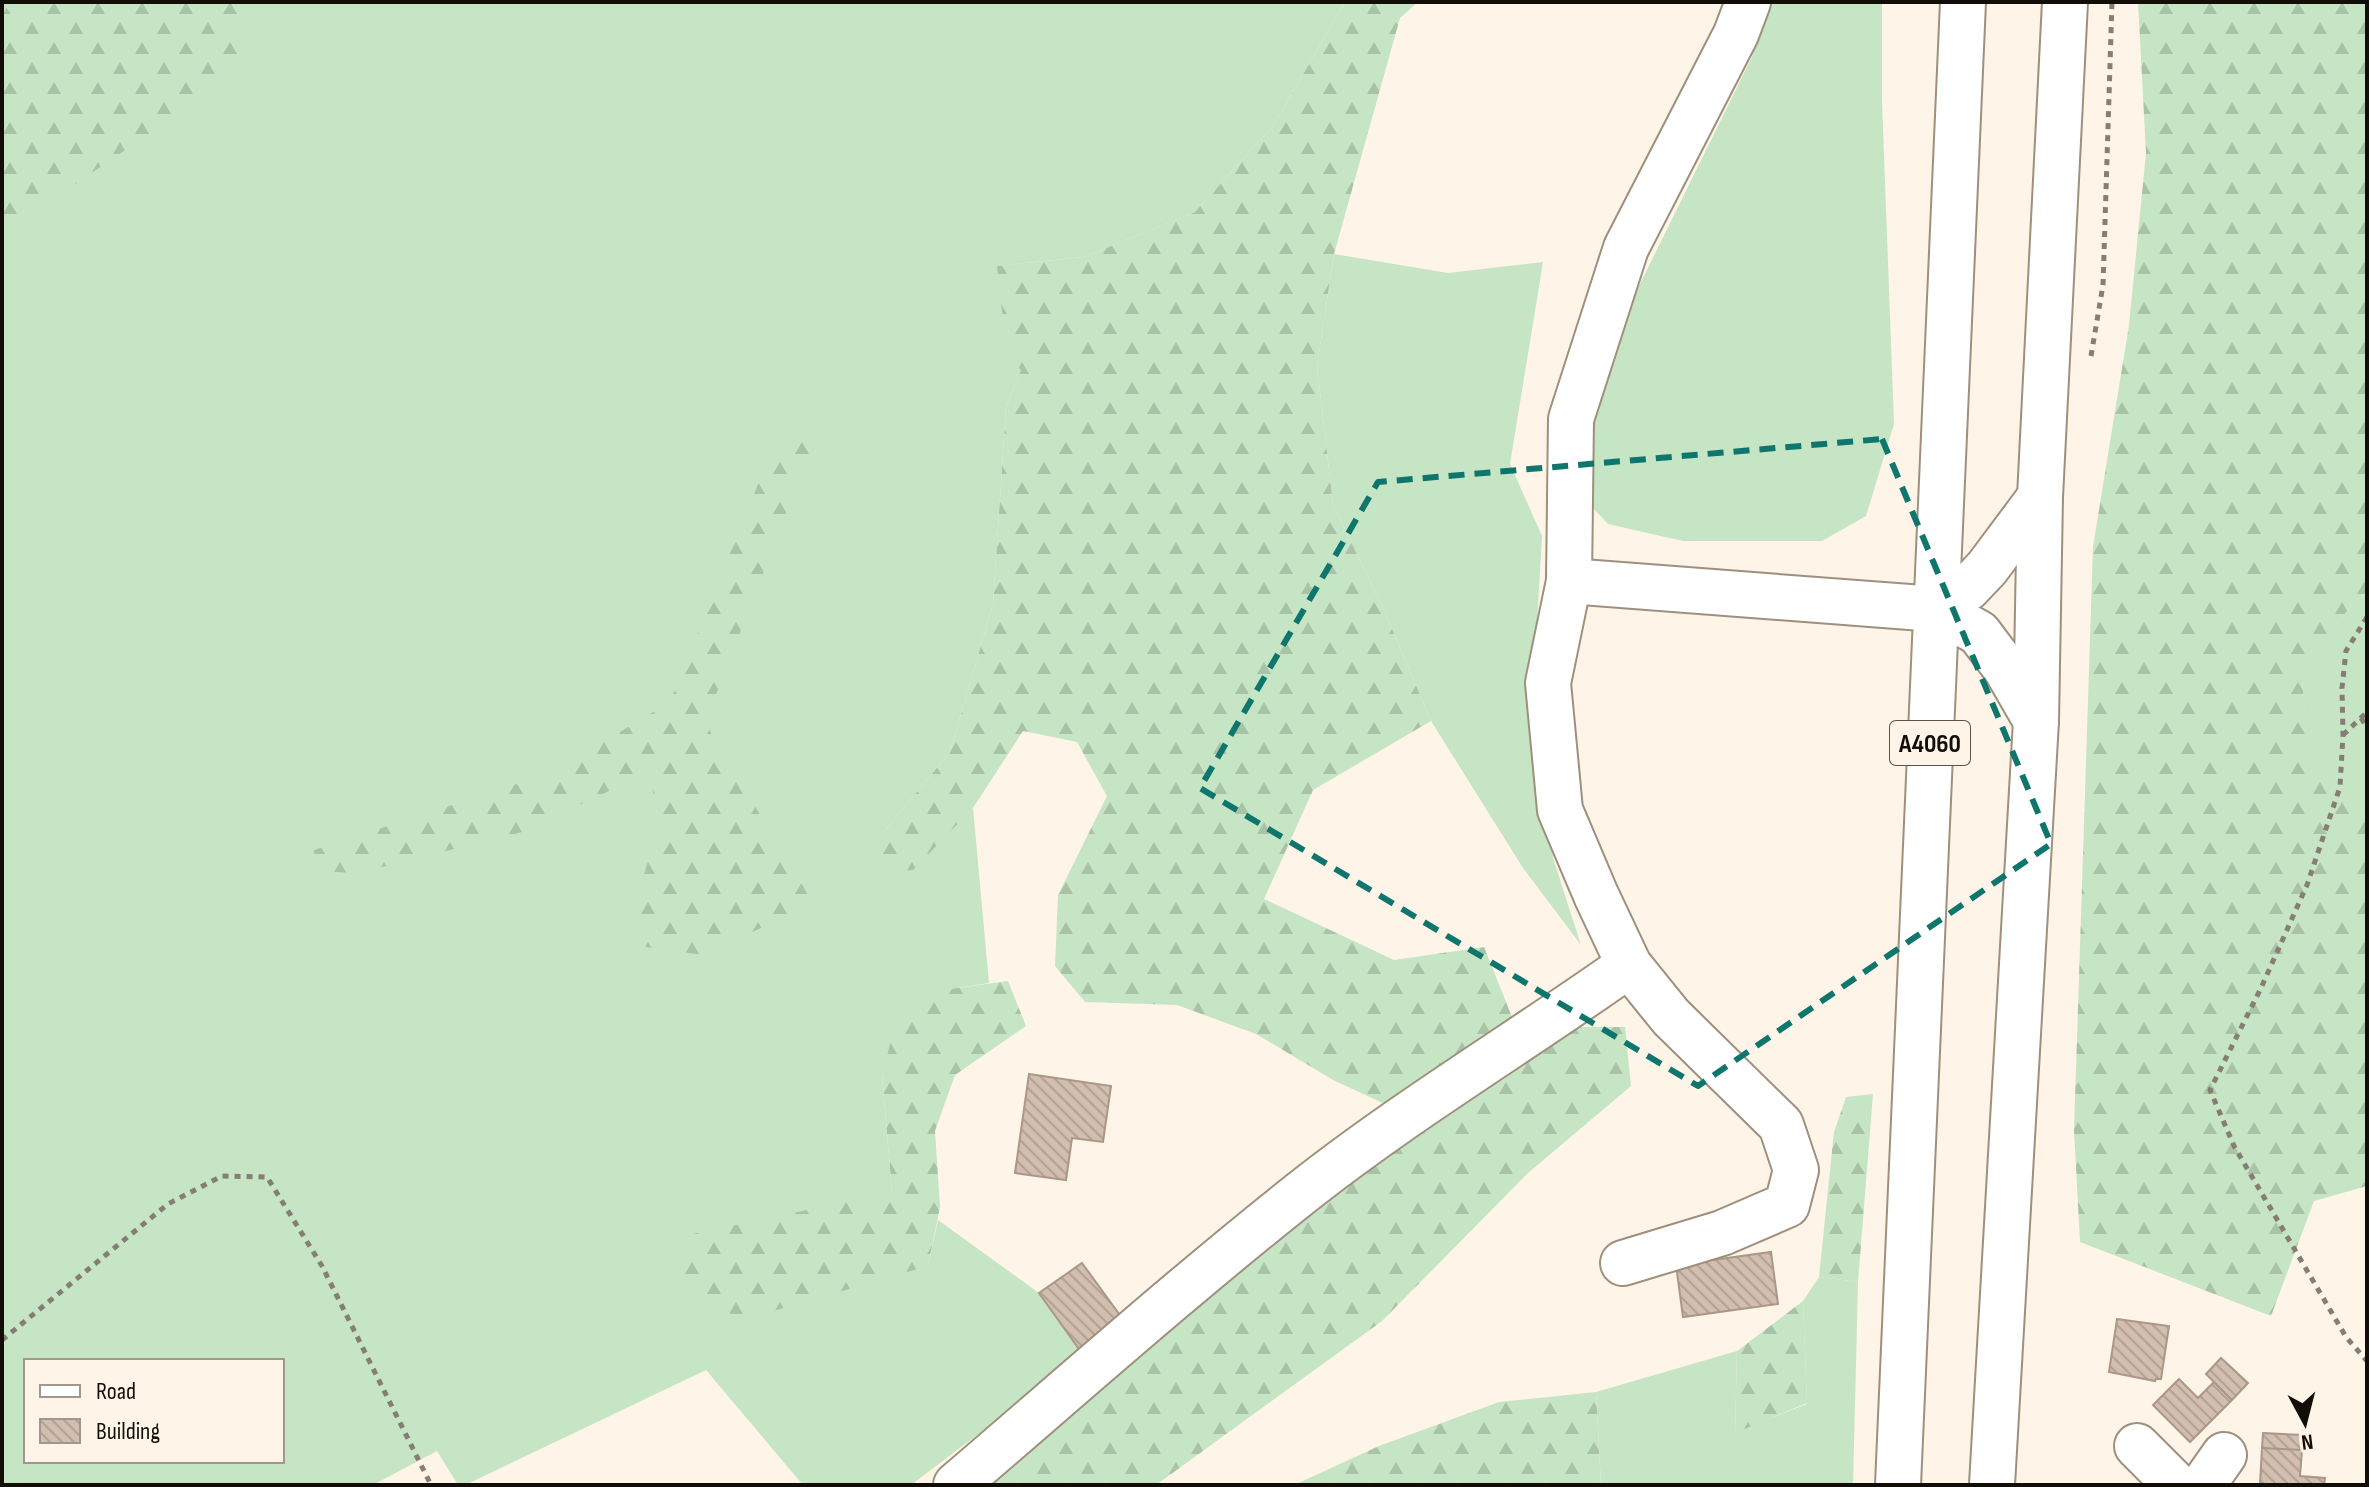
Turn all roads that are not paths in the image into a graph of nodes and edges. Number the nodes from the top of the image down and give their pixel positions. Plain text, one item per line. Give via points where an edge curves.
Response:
1 (1748, 2) edge
2 (1963, 2) edge
3 (2065, 2) edge
4 (2040, 497) junction
5 (1569, 581) junction
6 (1936, 609) junction
7 (2036, 721) junction
8 (1629, 965) junction
9 (1623, 1263) dead end
10 (2137, 1446) dead end
11 (956, 1485) edge
12 (1898, 1485) edge
13 (1992, 1485) edge
14 (2176, 1485) edge

1 - 5 main road via 1626,248 1571,419
2 - 6 main road, A4060
3 - 4 main road
4 - 6 main road via 1987,568
4 - 7 main road
5 - 6 main road
5 - 8 main road via 1548,683 1560,810
6 - 7 main road via 1979,633
6 - 12 main road, A4060
7 - 13 main road
8 - 9 main road via 1671,1017 1781,1125 1796,1170 1787,1205 1722,1233
8 - 11 main road via 1416,1108 1290,1202
10 - 14 main road

